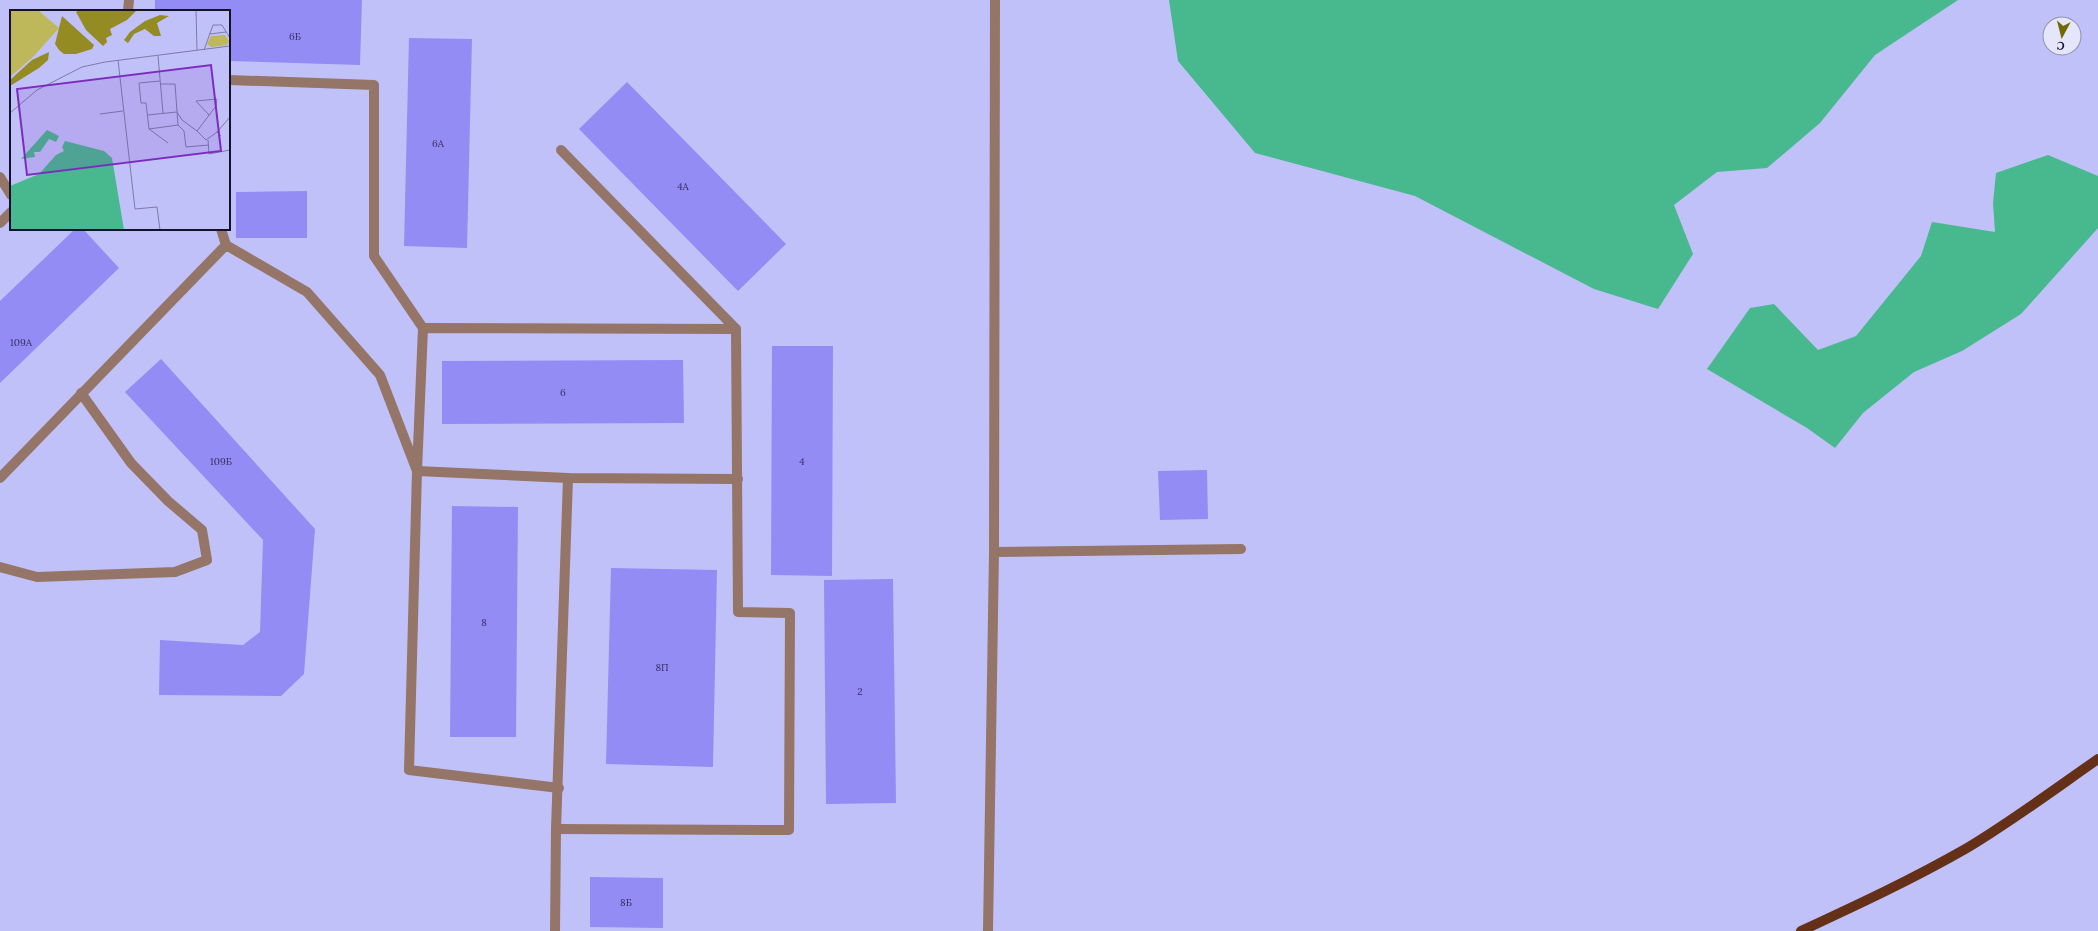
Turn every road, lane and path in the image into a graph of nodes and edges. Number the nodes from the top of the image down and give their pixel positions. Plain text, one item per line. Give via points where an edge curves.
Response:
1 (996, 0) edge
2 (230, 80) edge
3 (561, 150) dead end
4 (0, 177) edge
5 (10, 193) edge
6 (10, 213) edge
7 (0, 223) edge
8 (221, 230) edge
9 (226, 245) junction
10 (423, 328) junction
11 (736, 329) junction
12 (81, 393) junction
13 (417, 471) junction
14 (0, 478) edge
15 (568, 478) junction
16 (738, 479) junction
17 (1241, 549) dead end
18 (994, 552) junction
19 (0, 567) edge
20 (2098, 759) edge
21 (559, 788) junction
22 (556, 829) junction
23 (555, 931) edge
24 (988, 931) edge
25 (1801, 931) edge

1 - 18 lane
2 - 10 lane via 374,85 374,256
3 - 11 lane
4 - 5 lane
6 - 7 lane
8 - 9 lane
9 - 12 lane
9 - 13 lane via 307,292 380,375
10 - 11 lane
10 - 13 lane
11 - 16 lane
12 - 14 lane
12 - 19 lane via 130,463 202,530 207,560 175,572 37,576
13 - 15 lane
13 - 21 lane via 409,770
15 - 16 lane
15 - 21 lane
16 - 22 lane via 738,612 790,613 789,830
17 - 18 lane
18 - 24 lane
20 - 25 main road via 1968,847 1887,891
21 - 22 lane
22 - 23 lane

